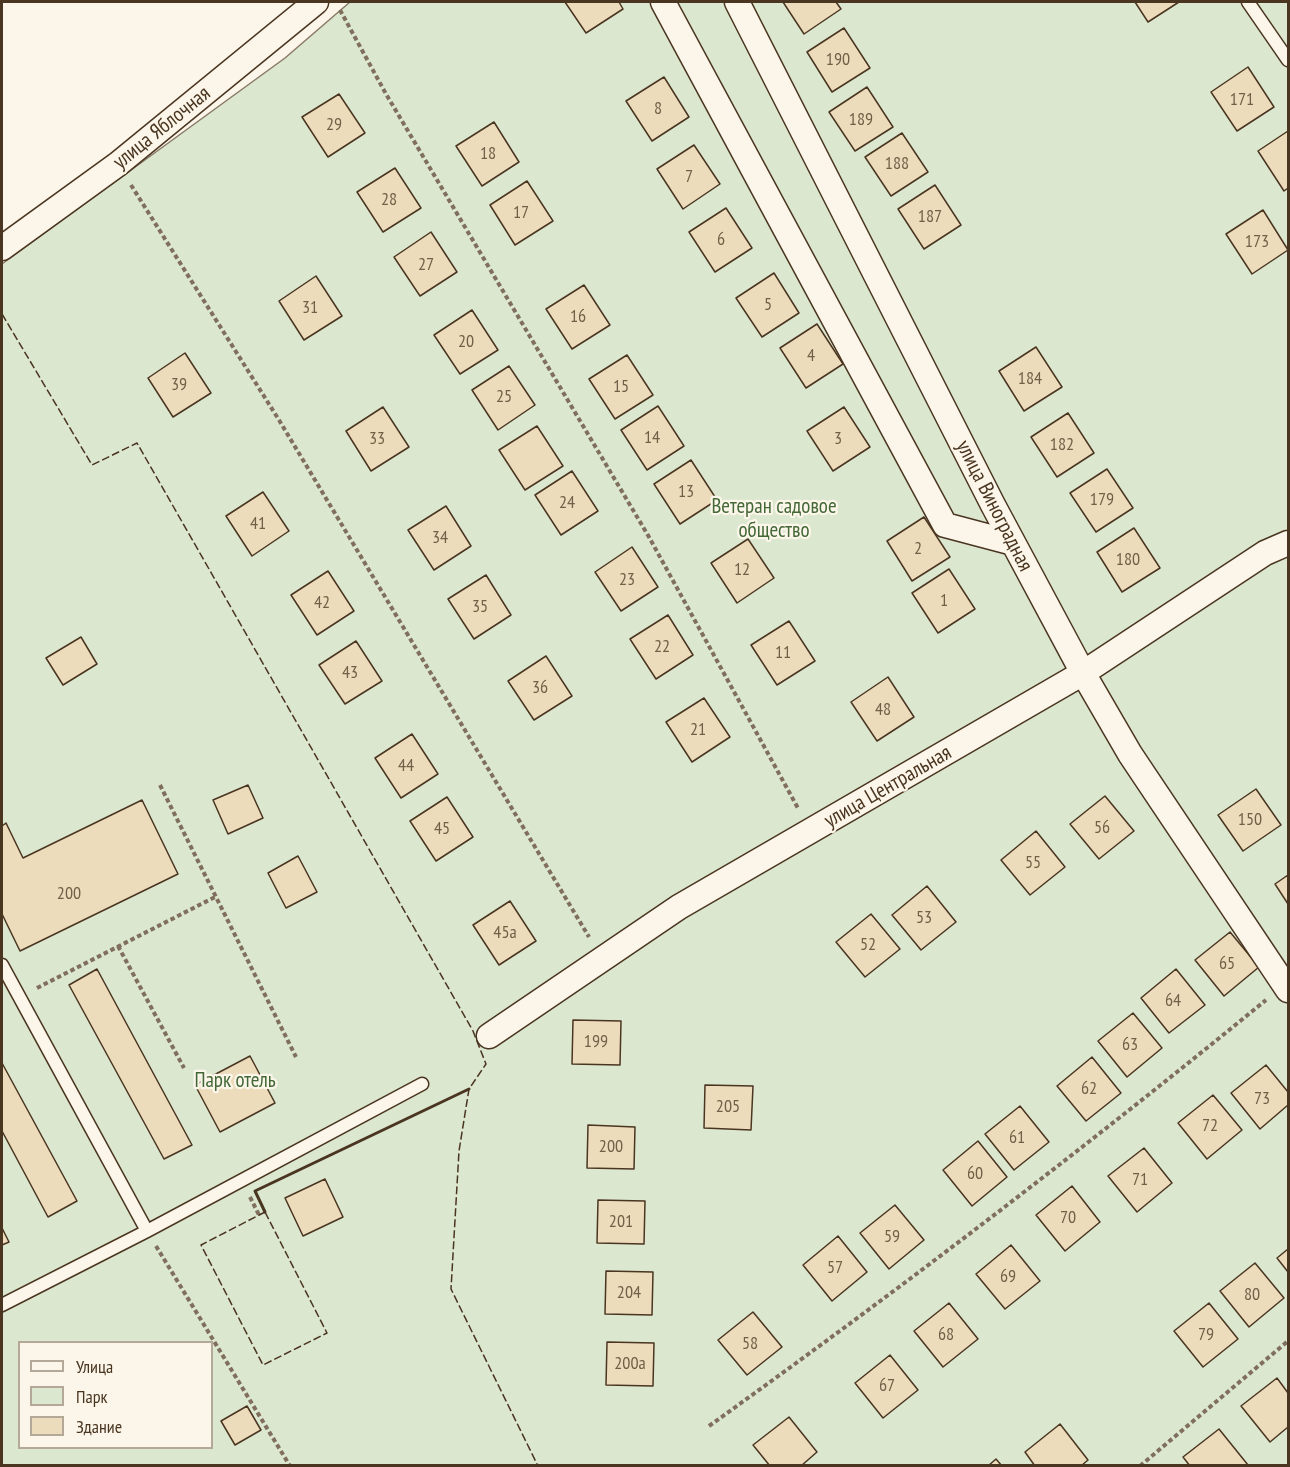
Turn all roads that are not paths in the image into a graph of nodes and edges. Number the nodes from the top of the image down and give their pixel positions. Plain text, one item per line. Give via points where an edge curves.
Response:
1 (316, 2) edge
2 (663, 2) edge
3 (737, 2) edge
4 (1248, 2) edge
5 (1288, 60) edge
6 (2, 248) edge
7 (1013, 543) junction
8 (1288, 543) edge
9 (1083, 673) junction
10 (2, 965) edge
11 (1287, 987) edge
12 (489, 1036) dead end
13 (422, 1084) dead end
14 (147, 1231) junction
15 (2, 1305) edge

1 - 6 street, улица Яблочная via 118,164
2 - 7 street via 945,525
3 - 7 street, улица Виноградная
4 - 5 lane
7 - 9 street, улица Виноградная
8 - 9 street, улица Центральная via 1266,553
9 - 11 street, улица Виноградная via 1130,754
9 - 12 street, улица Центральная via 679,907
10 - 14 lane
13 - 14 lane
14 - 15 lane

